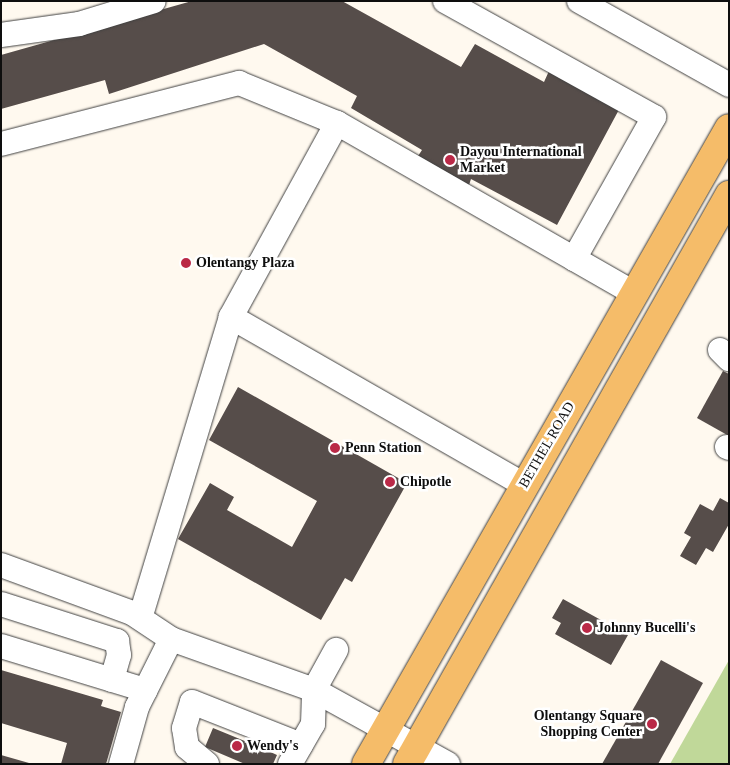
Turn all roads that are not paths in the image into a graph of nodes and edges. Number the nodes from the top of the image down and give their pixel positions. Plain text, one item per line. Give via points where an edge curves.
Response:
1 (154, 1) edge
2 (445, 1) edge
3 (579, 1) edge
4 (1, 35) edge
5 (729, 85) edge
6 (337, 123) junction
7 (729, 128) edge
8 (1, 144) edge
9 (729, 195) edge
10 (574, 259) junction
11 (634, 293) junction
12 (231, 317) junction
13 (548, 442) junction
14 (524, 485) junction
15 (564, 487) junction
16 (538, 534) junction
17 (1, 565) edge
18 (1, 604) edge
19 (140, 618) junction
20 (171, 638) junction
21 (1, 646) edge
22 (336, 650) dead end
23 (112, 680) junction
24 (145, 690) junction
25 (314, 690) junction
26 (385, 730) junction
27 (296, 754) edge
28 (412, 755) edge
29 (121, 764) edge
30 (207, 764) edge
31 (366, 764) edge
32 (448, 764) edge

1 - 4 street via 78,24
2 - 10 street via 654,117
3 - 5 street
6 - 8 street via 238,83
6 - 10 street
6 - 12 street
7 - 11 main road, BETHEL ROAD
9 - 15 main road
10 - 11 street
11 - 13 main road, BETHEL ROAD
12 - 14 street
12 - 19 street
13 - 14 main road, BETHEL ROAD
13 - 15 main road via 552,474
14 - 16 main road
14 - 26 main road, BETHEL ROAD
15 - 16 main road
16 - 28 main road
17 - 19 street
18 - 23 street via 117,641 119,655
19 - 20 street
20 - 24 street
20 - 25 street
21 - 23 street
22 - 25 street
23 - 24 street
24 - 29 street
25 - 26 street
25 - 27 street via 313,724
26 - 28 street
26 - 31 main road, BETHEL ROAD
27 - 30 street via 192,702 184,728 187,747
28 - 32 street

